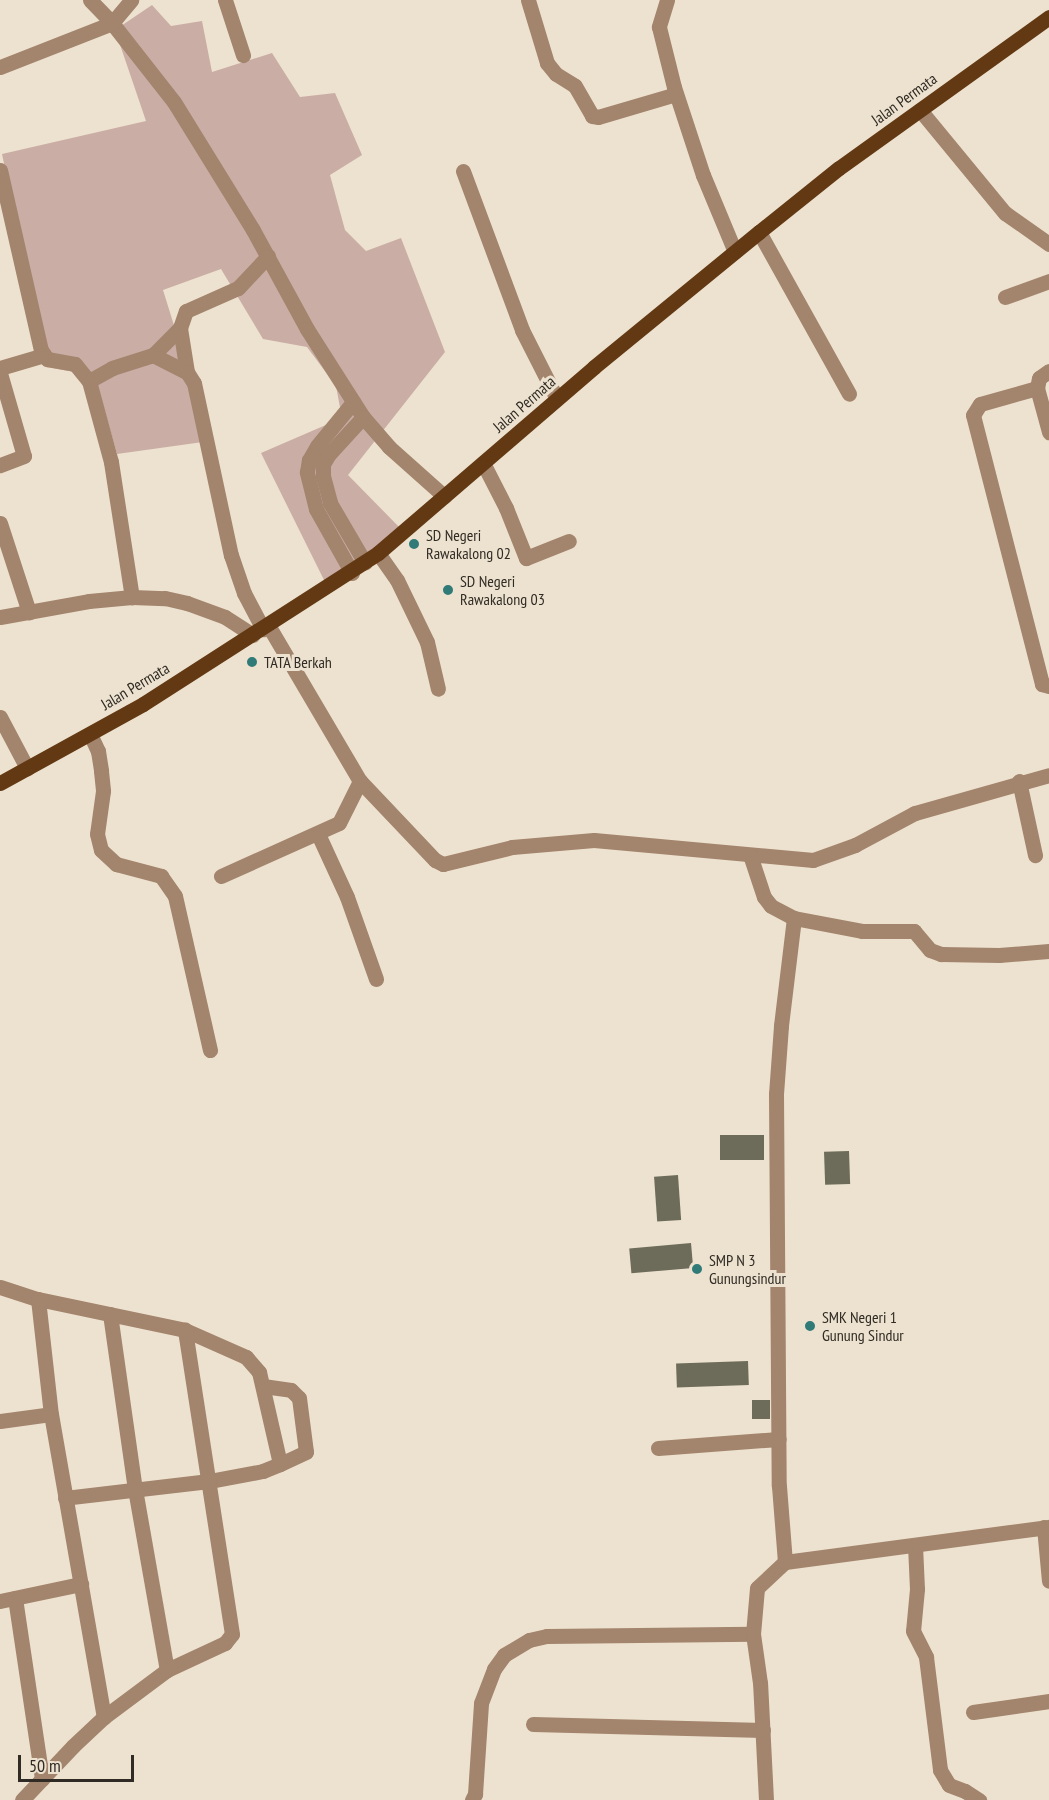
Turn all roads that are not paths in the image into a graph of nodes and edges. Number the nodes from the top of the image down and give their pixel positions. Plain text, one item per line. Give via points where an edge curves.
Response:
1 (90, 0) edge
2 (131, 0) edge
3 (225, 0) edge
4 (528, 0) edge
5 (667, 0) edge
6 (1049, 17) edge
7 (112, 23) junction
8 (243, 55) dead end
9 (0, 67) edge
10 (676, 94) junction
11 (920, 110) junction
12 (0, 170) edge
13 (463, 171) dead end
14 (759, 232) junction
15 (1049, 244) edge
16 (735, 252) junction
17 (267, 256) junction
18 (1049, 281) edge
19 (1005, 297) dead end
20 (180, 328) junction
21 (153, 354) junction
22 (44, 355) junction
23 (0, 368) edge
24 (1049, 371) edge
25 (187, 372) junction
26 (0, 374) edge
27 (89, 381) junction
28 (1037, 388) junction
29 (849, 394) dead end
30 (557, 399) junction
31 (353, 402) junction
32 (363, 417) junction
33 (1049, 432) edge
34 (483, 463) junction
35 (0, 465) edge
36 (444, 496) junction
37 (0, 522) edge
38 (569, 541) dead end
39 (378, 553) junction
40 (365, 563) junction
41 (352, 573) junction
42 (132, 597) junction
43 (29, 612) junction
44 (0, 617) edge
45 (262, 630) junction
46 (1049, 686) edge
47 (438, 689) dead end
48 (0, 717) edge
49 (90, 734) junction
50 (27, 768) junction
51 (1049, 775) edge
52 (360, 781) junction
53 (1019, 782) junction
54 (0, 783) edge
55 (318, 834) junction
56 (750, 855) junction
57 (1035, 855) dead end
58 (221, 876) dead end
59 (794, 918) junction
60 (1049, 951) edge
61 (375, 979) dead end
62 (210, 1050) dead end
63 (0, 1287) edge
64 (38, 1299) junction
65 (110, 1314) junction
66 (185, 1330) junction
67 (263, 1386) junction
68 (51, 1414) junction
69 (0, 1421) edge
70 (779, 1439) junction
71 (658, 1448) dead end
72 (280, 1464) junction
73 (209, 1481) junction
74 (135, 1489) junction
75 (65, 1498) junction
76 (1046, 1527) edge
77 (915, 1545) junction
78 (785, 1562) junction
79 (1049, 1581) edge
80 (81, 1584) junction
81 (7, 1599) edge
82 (753, 1634) junction
83 (167, 1670) junction
84 (1049, 1701) edge
85 (973, 1712) dead end
86 (104, 1717) junction
87 (533, 1724) dead end
88 (763, 1730) junction
89 (42, 1779) junction
90 (22, 1800) edge
91 (472, 1800) edge
92 (766, 1800) edge
93 (979, 1800) edge

1 - 7 street
2 - 7 street
3 - 8 street
4 - 10 street via 547,63 575,86 592,116
5 - 10 street via 659,27
6 - 11 main road, Jalan Permata
7 - 9 street
7 - 17 street via 174,102
10 - 16 street via 703,175
11 - 14 main road, Jalan Permata
11 - 15 street via 1005,213
12 - 22 street
13 - 30 street via 522,330
14 - 16 main road, Jalan Permata
14 - 29 street
16 - 30 main road, Jalan Permata
17 - 20 street via 238,288 186,311
17 - 31 street
18 - 19 street
20 - 21 street
20 - 25 street
21 - 25 street
21 - 27 street
22 - 23 street
22 - 27 street via 47,359 75,364
24 - 28 street via 1039,378
25 - 45 street via 194,383 231,555
26 - 35 street via 24,456
27 - 42 street via 111,462
28 - 33 street
28 - 46 street via 980,404 973,415 1042,684
30 - 34 main road, Jalan Permata
31 - 32 street
31 - 41 street via 317,446 306,472 316,509
32 - 36 street via 389,447
32 - 40 street via 329,454 323,464 323,476 330,503
34 - 36 main road, Jalan Permata
34 - 38 street via 526,558
36 - 39 main road, Jalan Permata
37 - 43 street
39 - 40 main road, Jalan Permata
39 - 47 street via 397,580 427,642
40 - 41 main road, Jalan Permata
41 - 45 main road, Jalan Permata
42 - 43 street
42 - 45 street via 187,603
43 - 44 street
45 - 49 main road, Jalan Permata
45 - 52 street
48 - 50 street
49 - 50 main road, Jalan Permata
49 - 62 street via 101,771 97,834 100,850 116,864 161,876 175,896
50 - 54 main road, Jalan Permata
51 - 53 street
52 - 55 street via 339,823
52 - 56 street via 443,864 512,847 594,840
53 - 56 street via 915,813 855,845 813,860
53 - 57 street
55 - 58 street
55 - 61 street via 347,897
56 - 59 street via 764,897 771,906
59 - 60 street via 862,931 914,931 930,950 941,954
59 - 70 street via 776,1094
63 - 64 street
64 - 65 street
64 - 68 street
65 - 66 street
65 - 74 street
66 - 67 street via 246,1357 259,1372
66 - 73 street
67 - 72 street
67 - 72 street via 291,1390 299,1398 306,1452
68 - 69 street
68 - 75 street
70 - 71 street
70 - 78 street
72 - 73 street
73 - 74 street
73 - 83 street via 232,1634 225,1643
74 - 75 street
74 - 83 street
75 - 80 street
76 - 77 street
76 - 79 street
77 - 78 street
77 - 93 street via 917,1589 913,1631 926,1657 940,1770 949,1785
78 - 82 street via 757,1588
80 - 81 street
80 - 86 street
81 - 89 street
82 - 88 street
82 - 91 street via 547,1636 529,1640 504,1655 481,1703
83 - 86 street
84 - 85 street
86 - 89 street
87 - 88 street
88 - 92 street
89 - 90 street

